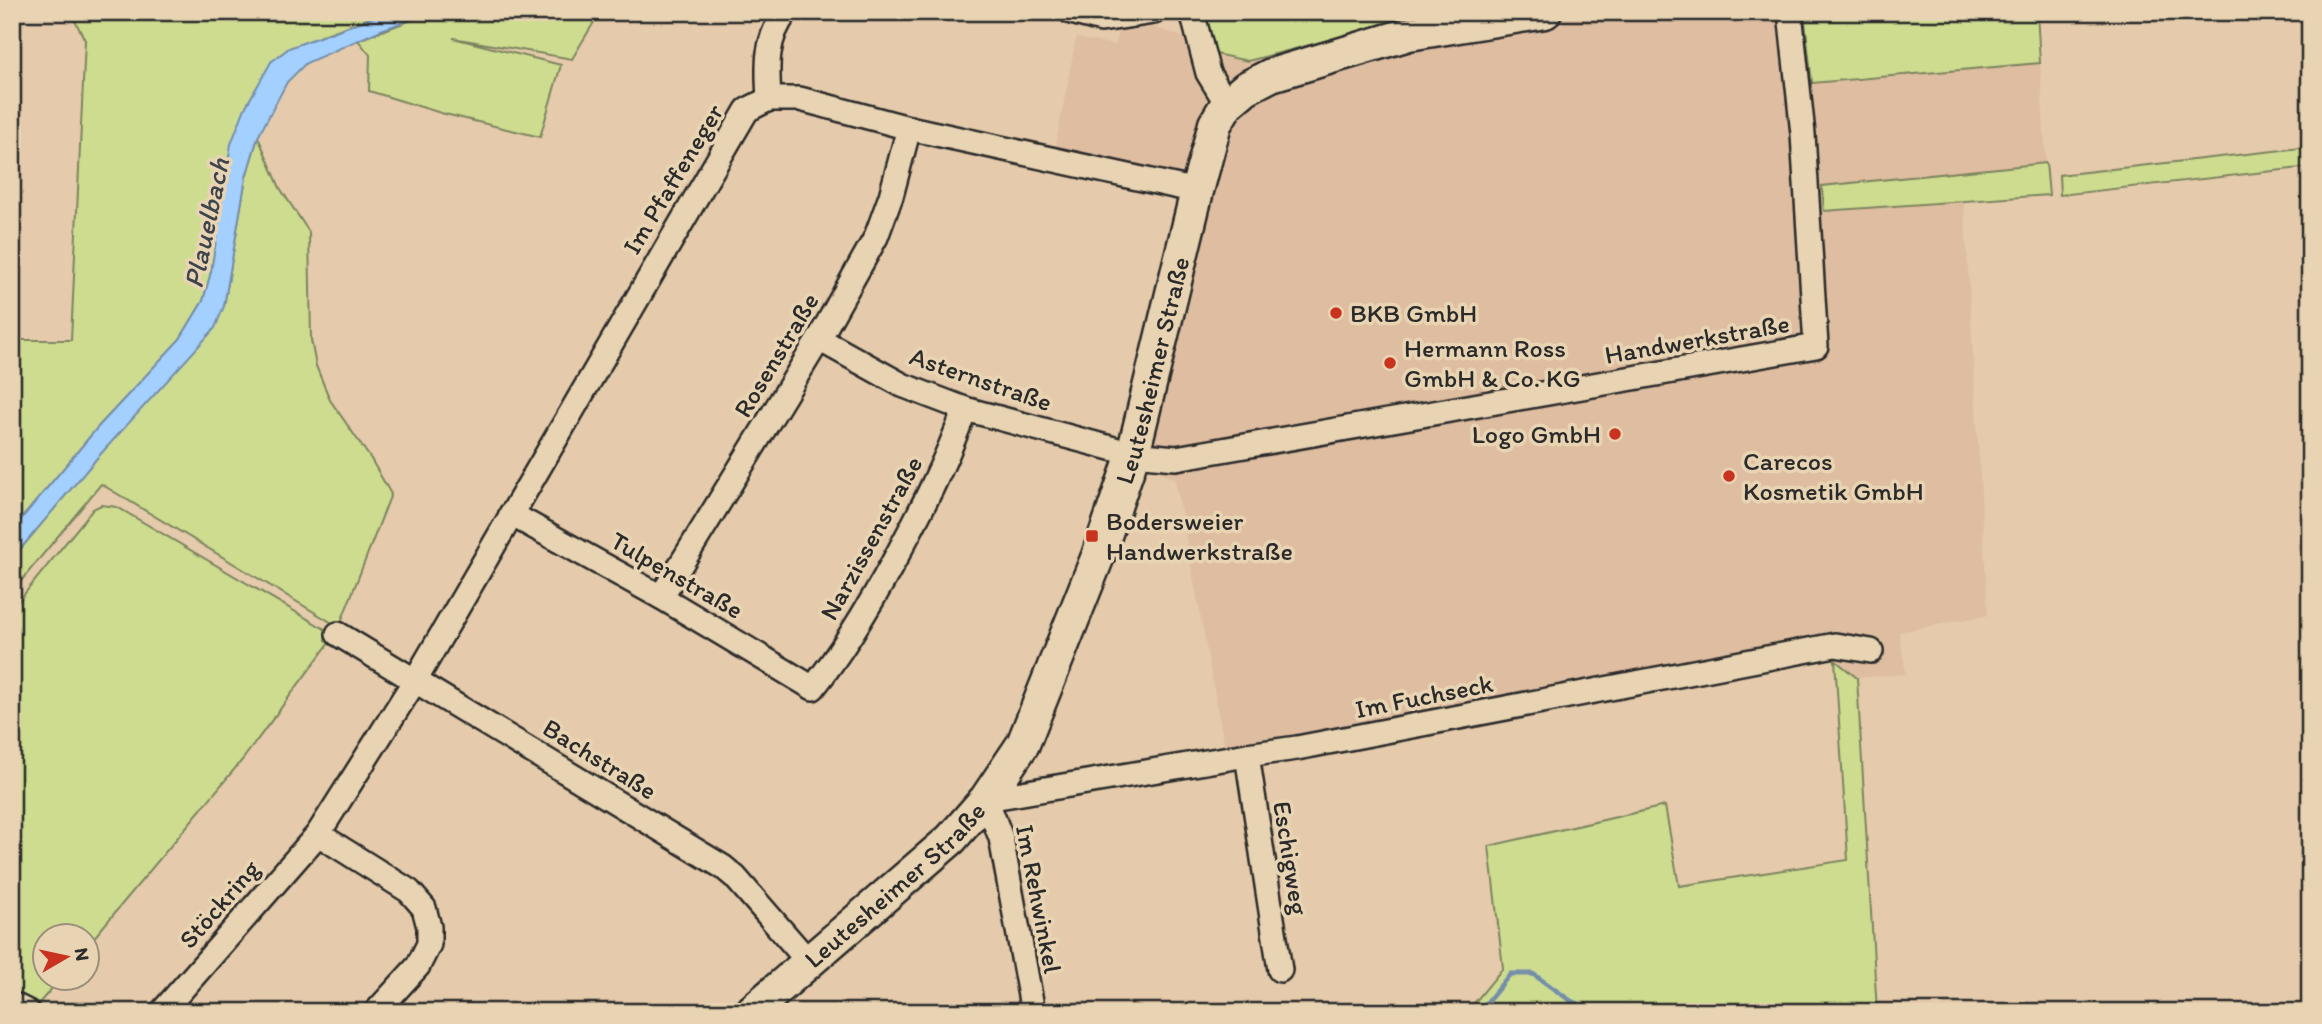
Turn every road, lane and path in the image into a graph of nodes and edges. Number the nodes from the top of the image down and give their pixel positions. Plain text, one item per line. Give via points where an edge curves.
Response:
1 (786, 12) edge
2 (1071, 12) edge
3 (1154, 12) edge
4 (1192, 12) edge
5 (1545, 12) edge
6 (1790, 12) edge
7 (769, 99) junction
8 (1227, 104) junction
9 (909, 128) junction
10 (1197, 191) junction
11 (819, 339) junction
12 (965, 409) junction
13 (1133, 454) junction
14 (511, 514) junction
15 (661, 597) junction
16 (338, 634) dead end
17 (1871, 651) dead end
18 (416, 679) junction
19 (813, 688) joint
20 (1247, 755) junction
21 (986, 799) junction
22 (318, 834) junction
23 (808, 961) junction
24 (1280, 971) dead end
25 (12, 1004) edge
26 (28, 1012) edge
27 (162, 1012) edge
28 (376, 1012) edge
29 (751, 1012) edge
30 (1032, 1012) edge

1 - 7 street via 778,22 766,61
2 - 3 street via 1101,20
4 - 8 street via 1208,72
5 - 8 street, Leutesheimer Straße via 1409,34 1271,75
6 - 13 street, Handwerkstraße via 1816,346 1176,458
7 - 9 street via 800,99
7 - 14 street, Im Pfaffeneger via 747,110
8 - 10 street, Leutesheimer Straße via 1215,124
9 - 10 street
9 - 11 street, Rosenstraße via 876,237
10 - 13 street, Leutesheimer Straße
11 - 12 street, Asternstraße via 902,385
11 - 15 street, Rosenstraße
12 - 13 street, Asternstraße
12 - 19 street, Narzissenstraße via 922,510 870,605
13 - 21 street, Leutesheimer Straße via 1023,744
14 - 15 street, Tulpenstraße
14 - 18 street, Im Pfaffeneger
15 - 19 street, Tulpenstraße
16 - 18 street, Bachstraße
17 - 20 street, Im Fuchseck via 1835,645
18 - 22 street, Stöckring
18 - 23 street, Bachstraße via 723,867
20 - 21 street, Im Fuchseck
20 - 24 street, Eschigweg
21 - 23 street, Leutesheimer Straße via 951,839
21 - 30 street, Im Rehwinkel via 1001,838
22 - 27 street, Stöckring
22 - 28 street via 409,891 424,908 429,944 418,965
23 - 29 street, Leutesheimer Straße
25 - 26 street

